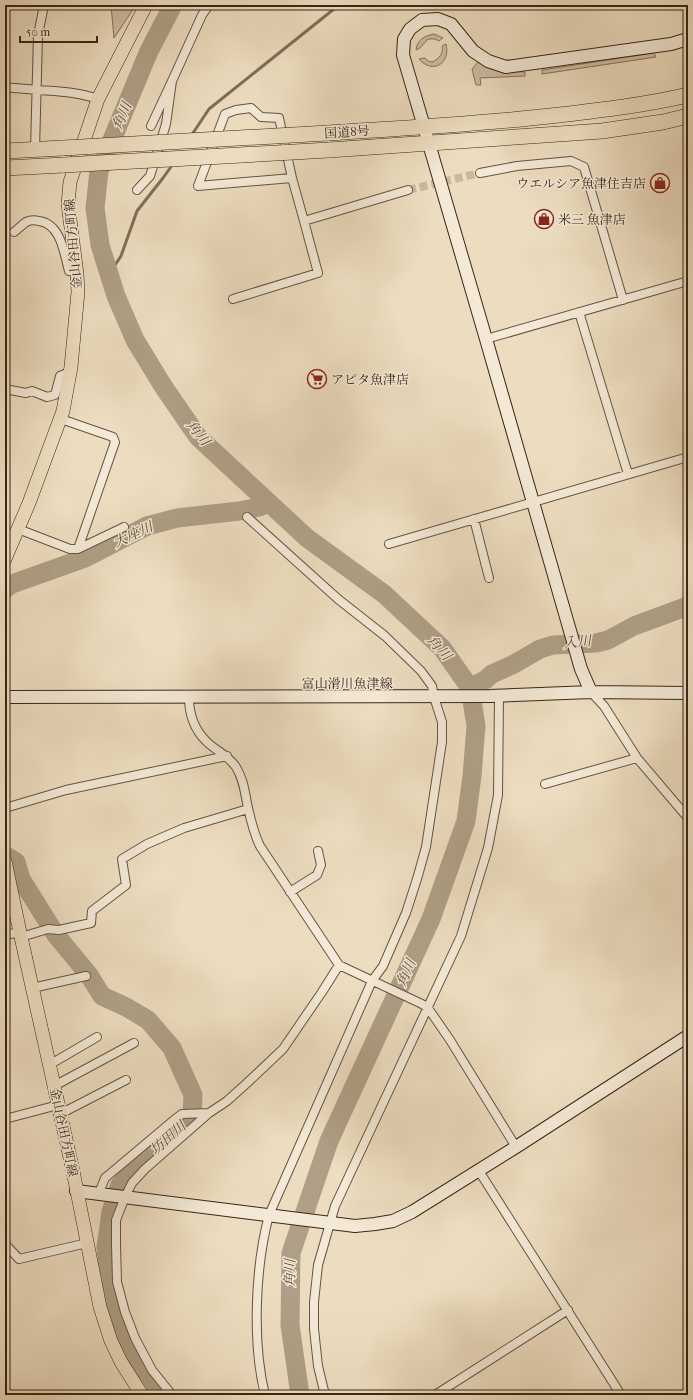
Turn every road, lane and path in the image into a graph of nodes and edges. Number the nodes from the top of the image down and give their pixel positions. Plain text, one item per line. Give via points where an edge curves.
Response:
1 (44, 5) edge
2 (146, 5) edge
3 (209, 5) edge
4 (688, 39) edge
5 (172, 81) junction
6 (5, 87) edge
7 (37, 90) junction
8 (688, 95) edge
9 (98, 99) junction
10 (688, 116) edge
11 (151, 126) dead end
12 (423, 127) junction
13 (428, 143) junction
14 (35, 150) junction
15 (5, 151) edge
16 (5, 168) edge
17 (480, 173) tunnel mouth
18 (292, 178) junction
19 (137, 190) dead end
20 (408, 190) tunnel mouth
21 (304, 221) junction
22 (14, 232) dead end
23 (77, 271) junction
24 (688, 281) edge
25 (233, 299) dead end
26 (623, 300) junction
27 (579, 312) junction
28 (486, 339) junction
29 (70, 372) junction
30 (5, 389) edge
31 (61, 419) junction
32 (688, 456) edge
33 (628, 474) junction
34 (534, 501) junction
35 (247, 517) dead end
36 (474, 519) junction
37 (124, 527) dead end
38 (18, 529) junction
39 (389, 544) dead end
40 (78, 549) junction
41 (5, 559) edge
42 (489, 578) dead end
43 (591, 692) junction
44 (688, 693) edge
45 (495, 696) junction
46 (5, 697) edge
47 (189, 697) junction
48 (437, 697) junction
49 (227, 756) junction
50 (637, 758) junction
51 (545, 784) dead end
52 (5, 808) edge
53 (248, 809) junction
54 (688, 818) edge
55 (318, 851) dead end
56 (5, 861) edge
57 (290, 892) junction
58 (20, 934) junction
59 (5, 935) edge
60 (339, 965) junction
61 (86, 976) dead end
62 (374, 982) junction
63 (32, 988) junction
64 (425, 1006) junction
65 (688, 1036) edge
66 (97, 1037) dead end
67 (134, 1043) dead end
68 (49, 1065) junction
69 (126, 1080) dead end
70 (54, 1086) junction
71 (59, 1110) junction
72 (209, 1113) junction
73 (5, 1119) edge
74 (516, 1147) junction
75 (478, 1171) junction
76 (76, 1190) junction
77 (102, 1193) junction
78 (123, 1196) junction
79 (270, 1215) junction
80 (328, 1222) junction
81 (5, 1241) edge
82 (87, 1243) junction
83 (568, 1310) junction
84 (142, 1395) edge
85 (172, 1395) edge
86 (265, 1395) edge
87 (325, 1395) edge
88 (435, 1395) edge
89 (621, 1395) edge

1 - 7 street via 38,35
2 - 9 main road, 金山谷田方町線
3 - 5 street
4 - 12 street via 671,44 506,67 488,61 473,51 450,24 438,19 422,20 410,29 404,39 403,55
5 - 11 street
5 - 19 street via 166,124 150,176
6 - 7 street
7 - 9 street
7 - 14 street
8 - 12 highway, 国道8号 via 601,110
9 - 23 main road, 金山谷田方町線 via 70,182 68,204
10 - 13 highway, 国道8号 via 602,131
12 - 13 street
12 - 14 highway, 国道8号, bridge
13 - 16 highway, 国道8号, bridge
13 - 28 street
14 - 15 highway, 国道8号
17 - 26 street via 517,166 571,161 584,167
18 - 18 street via 268,180 198,186 225,114 251,108 261,116 279,118
18 - 21 street
20 - 21 street
21 - 25 street via 318,273
22 - 23 street via 27,221 46,222 59,236 69,271
23 - 29 main road, 金山谷田方町線 via 78,292
24 - 26 street
26 - 27 street
27 - 28 street
27 - 33 street
28 - 34 street
29 - 30 street via 60,376 55,395 51,397 32,391 26,393
29 - 31 main road, 金山谷田方町線
31 - 38 main road, 金山谷田方町線
31 - 40 street via 113,437 115,442
32 - 33 street
33 - 34 street
34 - 36 street
34 - 43 street via 581,668
35 - 48 street via 338,599 385,636 421,671
36 - 39 street
36 - 42 street
37 - 40 street
38 - 40 street via 70,549
38 - 41 main road, 金山谷田方町線
43 - 44 street, 富山滑川魚津線
43 - 45 street, 富山滑川魚津線
43 - 50 street via 604,706
45 - 48 street, 富山滑川魚津線
45 - 64 street via 498,795 488,848 461,936
46 - 47 street, 富山滑川魚津線
47 - 48 street, 富山滑川魚津線
47 - 49 street via 189,712 196,730 207,742
48 - 62 street via 442,722 442,742 426,847 406,912
49 - 52 street via 66,790
49 - 53 street via 243,781
50 - 51 street
50 - 54 street
53 - 57 street via 260,846
53 - 58 street via 184,828 147,844 122,859 126,885 92,911 91,923 59,930 48,929
55 - 57 street via 321,865 317,875
56 - 58 main road, 金山谷田方町線
57 - 60 street
58 - 59 street
58 - 63 main road, 金山谷田方町線
60 - 62 street
60 - 72 street via 283,1049 227,1101
61 - 63 street
62 - 64 street
62 - 79 street
63 - 68 main road, 金山谷田方町線
64 - 74 street via 450,1040
64 - 80 street
65 - 74 street
66 - 68 street
67 - 70 street
68 - 70 main road, 金山谷田方町線
69 - 71 street
70 - 71 main road, 金山谷田方町線
71 - 73 street
71 - 76 main road, 金山谷田方町線
72 - 77 street via 182,1114 105,1178
72 - 78 street via 145,1169
74 - 75 street
75 - 80 street via 412,1212 392,1221 355,1226
75 - 83 street
76 - 77 street
76 - 82 main road, 金山谷田方町線
77 - 78 street
78 - 79 street
78 - 85 street via 116,1220 117,1282 135,1338 152,1370
79 - 80 street
79 - 86 street via 264,1233 258,1305 257,1348
80 - 87 street via 318,1265 314,1302 318,1366
81 - 82 street via 19,1260
82 - 84 main road, 金山谷田方町線 via 100,1306 111,1341
83 - 88 street
83 - 89 street

